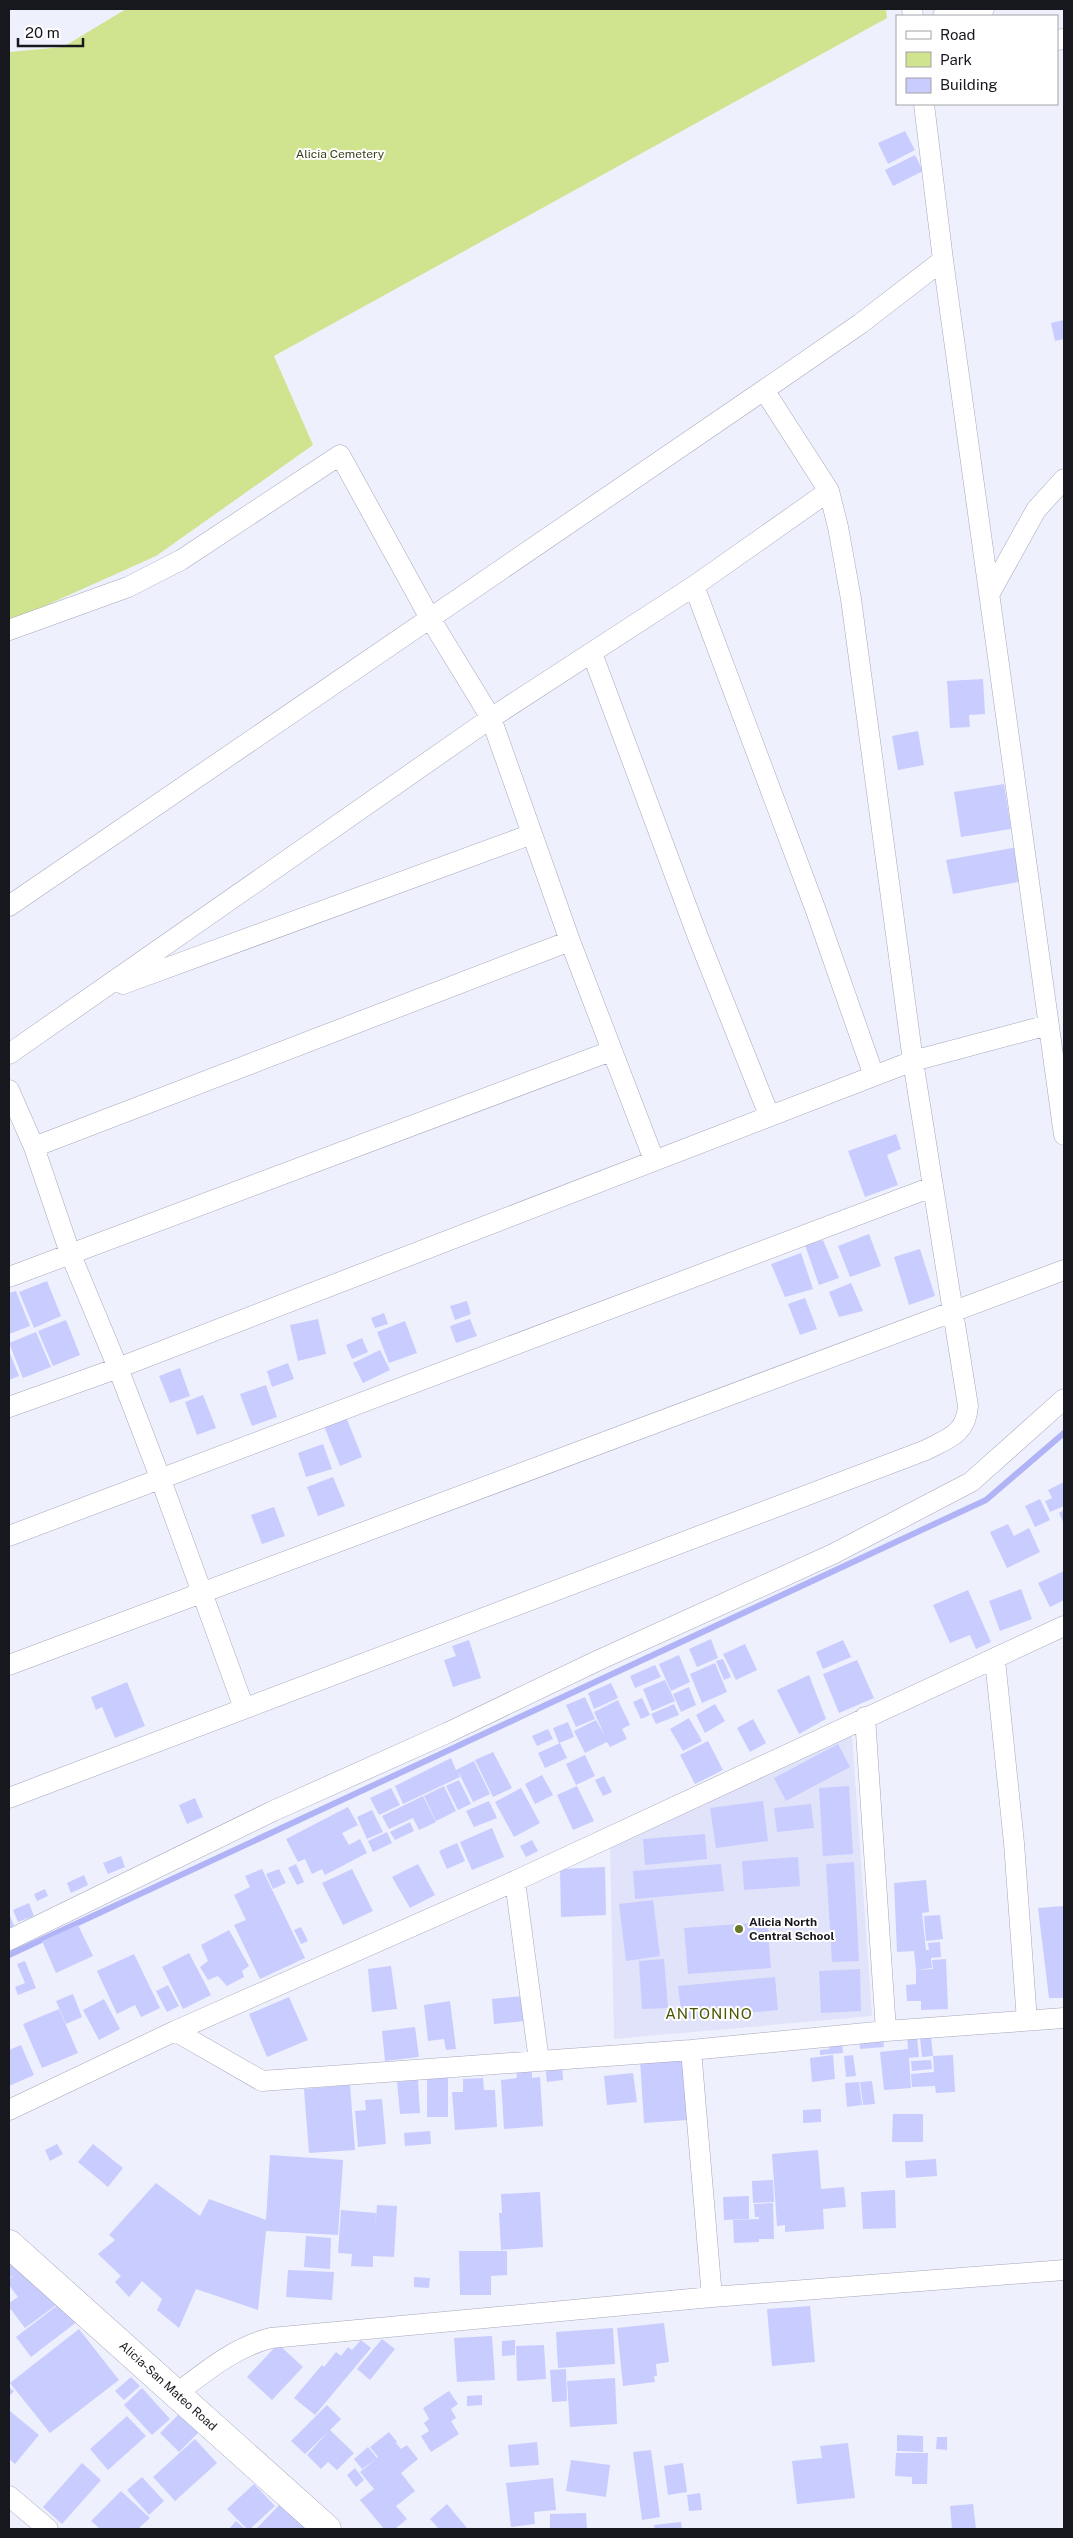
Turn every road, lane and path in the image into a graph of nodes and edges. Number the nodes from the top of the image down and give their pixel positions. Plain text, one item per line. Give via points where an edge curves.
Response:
1 (984, 9) edge
2 (950, 15) edge
3 (924, 105) edge
4 (943, 260) junction
5 (764, 390) junction
6 (1064, 479) edge
7 (829, 491) junction
8 (694, 586) junction
9 (990, 593) junction
10 (431, 620) junction
11 (9, 630) edge
12 (592, 653) junction
13 (491, 718) junction
14 (532, 834) junction
15 (9, 906) edge
16 (570, 941) junction
17 (96, 994) junction
18 (1048, 1025) junction
19 (611, 1051) junction
20 (9, 1054) edge
21 (913, 1061) junction
22 (874, 1076) junction
23 (9, 1090) edge
24 (769, 1115) junction
25 (1064, 1135) edge
26 (34, 1147) junction
27 (654, 1160) junction
28 (932, 1187) junction
29 (70, 1253) junction
30 (1064, 1270) edge
31 (9, 1277) edge
32 (952, 1313) junction
33 (118, 1368) junction
34 (1064, 1399) edge
35 (9, 1407) edge
36 (161, 1480) junction
37 (9, 1536) edge
38 (201, 1593) junction
39 (1064, 1626) edge
40 (995, 1660) junction
41 (9, 1665) edge
42 (244, 1708) junction
43 (865, 1717) junction
44 (9, 1798) edge
45 (515, 1881) junction
46 (9, 1940) edge
47 (1064, 2018) edge
48 (1028, 2021) junction
49 (175, 2031) junction
50 (886, 2031) junction
51 (692, 2050) junction
52 (539, 2061) junction
53 (9, 2110) edge
54 (9, 2244) edge
55 (1064, 2270) edge
56 (712, 2297) junction
57 (176, 2394) junction
58 (9, 2496) edge
59 (48, 2529) edge
60 (327, 2529) edge

1 - 2 street
3 - 4 street
4 - 5 street via 860,324
4 - 9 street
5 - 7 street
5 - 10 street
6 - 9 street via 1036,510
7 - 8 street
7 - 21 street via 851,599
8 - 12 street
8 - 22 street
9 - 18 street
10 - 11 street via 340,455 181,560 128,587
10 - 13 street
10 - 15 street
12 - 13 street
12 - 24 street via 698,937
13 - 14 street
13 - 17 street
14 - 16 street
14 - 17 street
16 - 19 street
16 - 26 street
17 - 20 street
18 - 21 street
18 - 25 street
19 - 27 street
19 - 29 street
21 - 22 street
21 - 28 street
22 - 24 street
23 - 26 street
24 - 27 street
26 - 29 street
27 - 33 street
28 - 32 street
28 - 36 street
29 - 31 street
29 - 33 street
30 - 32 street
32 - 38 street
32 - 42 street via 968,1406 967,1419 959,1432 926,1450
33 - 35 street
33 - 36 street
34 - 46 street via 971,1482 833,1554 274,1811
36 - 37 street
36 - 38 street
38 - 41 street
38 - 42 street
39 - 40 street
40 - 43 street
40 - 48 street
42 - 44 street
43 - 45 street
43 - 50 street
45 - 49 street
45 - 52 street
47 - 48 street
48 - 50 street
49 - 52 street via 262,2081
49 - 53 street
50 - 51 street
51 - 52 street
51 - 56 street
54 - 57 main road, Alicia-San Mateo Road
55 - 56 street
56 - 57 street via 272,2338 238,2350
57 - 60 main road, Alicia-San Mateo Road
58 - 59 street

